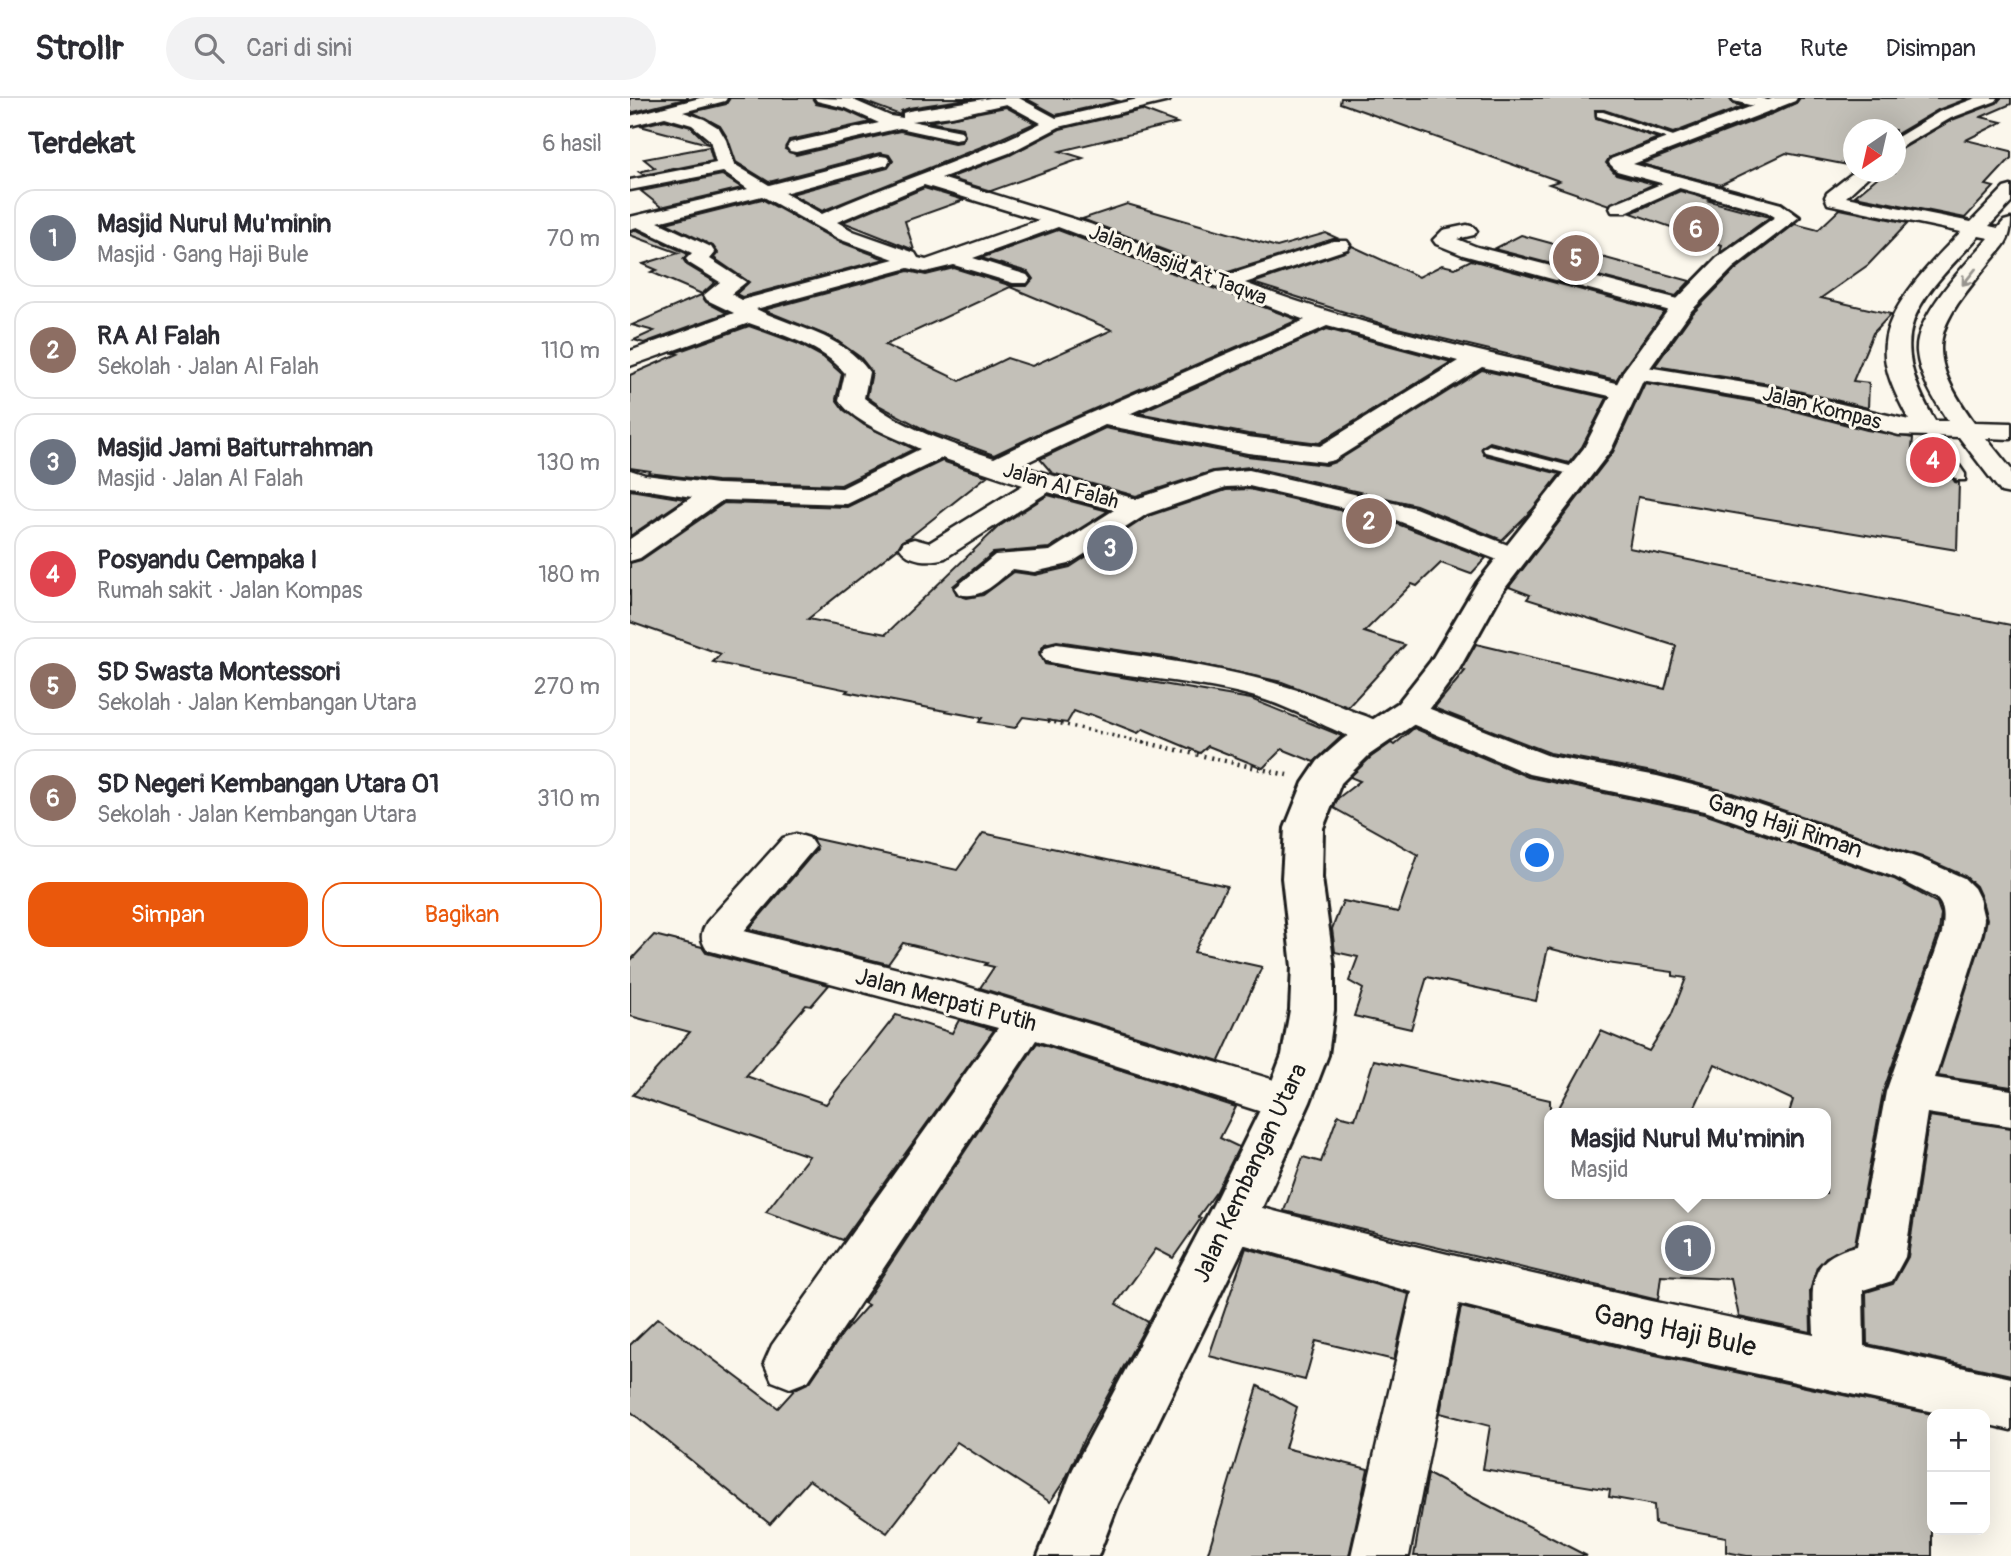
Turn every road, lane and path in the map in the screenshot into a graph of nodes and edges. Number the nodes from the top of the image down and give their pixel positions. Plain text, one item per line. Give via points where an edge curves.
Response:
1 (719, 98) edge
2 (823, 98) edge
3 (1007, 98) edge
4 (1163, 98) edge
5 (1767, 101) edge
6 (1990, 102) edge
7 (662, 111) junction
8 (1600, 114) dead end
9 (885, 120) junction
10 (630, 121) edge
11 (902, 123) junction
12 (1054, 123) junction
13 (954, 135) dead end
14 (1906, 138) edge
15 (1681, 139) junction
16 (796, 147) dead end
17 (881, 160) dead end
18 (726, 166) junction
19 (924, 179) junction
20 (1678, 182) junction
21 (1852, 182) edge
22 (630, 186) edge
23 (767, 191) junction
24 (2011, 192) edge
25 (1619, 208) dead end
26 (1058, 220) junction
27 (634, 222) edge
28 (821, 222) junction
29 (1976, 229) junction
30 (1467, 231) dead end
31 (2008, 232) edge
32 (1340, 245) dead end
33 (953, 258) junction
34 (907, 261) junction
35 (1020, 279) dead end
36 (1224, 283) junction
37 (1687, 302) junction
38 (744, 311) junction
39 (1325, 318) junction
40 (1898, 326) junction
41 (1930, 332) junction
42 (630, 359) edge
43 (1478, 359) junction
44 (1629, 382) junction
45 (1104, 416) junction
46 (1928, 430) junction
47 (1966, 430) junction
48 (2011, 430) edge
49 (940, 449) junction
50 (1489, 449) dead end
51 (995, 468) junction
52 (1581, 473) junction
53 (1961, 477) dead end
54 (630, 478) edge
55 (1044, 483) junction
56 (2011, 486) edge
57 (717, 492) junction
58 (1137, 508) junction
59 (914, 548) dead end
60 (630, 552) edge
61 (1513, 557) junction
62 (970, 588) dead end
63 (1057, 654) dead end
64 (1410, 711) junction
65 (1048, 722) dead end
66 (1376, 734) junction
67 (1322, 783) junction
68 (796, 847) dead end
69 (1026, 1021) junction
70 (1908, 1092) junction
71 (1287, 1102) junction
72 (2011, 1108) edge
73 (1231, 1221) junction
74 (1440, 1276) junction
75 (1819, 1361) junction
76 (790, 1363) dead end
77 (2011, 1404) edge
78 (1068, 1556) edge
79 (1380, 1556) edge

1 - 7 street
2 - 9 street via 851,104
3 - 9 street
3 - 12 street
4 - 12 street
5 - 15 street, Jalan Kembangan Utara
6 - 14 street via 1945,115
7 - 10 street
7 - 18 street via 713,130
8 - 15 lane
9 - 11 street
11 - 13 street
11 - 16 street
12 - 19 street via 1003,149
15 - 20 street, Jalan Kembangan Utara via 1618,163
17 - 23 street
18 - 22 street
18 - 23 street
19 - 26 street, Jalan Masjid At Taqwa
19 - 28 street
20 - 25 street
20 - 37 street, Jalan Kembangan Utara via 1774,208 1789,217 1725,263
21 - 29 street via 1835,200
23 - 27 street
23 - 28 street
24 - 29 street
26 - 33 street
26 - 36 street, Jalan Masjid At Taqwa
27 - 38 street via 704,251 696,259 735,282 715,295
28 - 34 street via 905,255
29 - 31 street
29 - 40 street via 1918,294
30 - 37 street via 1443,240 1643,298
31 -> 41 street
32 - 36 street
33 - 34 street via 925,266
33 - 35 street
34 - 38 street
36 - 39 street, Jalan Masjid At Taqwa
37 - 44 street, Jalan Kembangan Utara
38 - 42 street
38 - 49 street, Jalan Al Falah via 827,347 852,364 857,372 851,400 870,415
39 - 43 street, Jalan Masjid At Taqwa
39 - 45 street
40 - 41 street
40 - 46 street via 1899,368
41 - 47 street via 1934,372
43 - 44 street, Jalan Masjid At Taqwa
43 - 45 street via 1325,454 1248,445
44 - 46 street, Jalan Kompas via 1759,392 1881,424
44 - 52 street, Jalan Kembangan Utara
45 - 51 street
46 - 47 street, Jalan Kompas
46 - 53 lane
47 - 48 street, Jalan Kompas
47 - 56 street
49 - 51 street, Jalan Al Falah
49 - 57 street via 847,496
50 - 52 lane
51 - 55 street, Jalan Al Falah
52 - 61 street, Jalan Kembangan Utara
54 - 57 street
55 - 58 street, Jalan Al Falah
55 - 59 street via 935,552
57 - 60 street
58 - 61 street, Jalan Al Falah via 1223,479 1250,478 1405,514
58 - 62 street via 1059,558 1034,563 1005,561
61 - 64 street, Jalan Kembangan Utara via 1488,590 1446,664
63 - 66 street via 1263,688
64 - 66 street, Jalan Kembangan Utara
64 - 70 street, Gang Haji Riman via 1542,766 1715,802 1880,857 1950,888 1963,907 1962,933
65 - 67 path
66 - 67 street, Jalan Kembangan Utara via 1331,769
67 - 71 street, Jalan Kembangan Utara via 1304,828 1312,1010 1305,1055
68 - 69 street, Jalan Merpati Putih via 720,932 721,940
69 - 71 street, Jalan Merpati Putih
69 - 76 street
70 - 72 street
70 - 75 street via 1880,1257 1875,1265 1847,1271 1838,1280 1840,1343 1830,1357
71 - 73 street, Jalan Kembangan Utara
73 - 74 street, Gang Haji Bule
73 - 78 street, Jalan Kembangan Utara via 1094,1490
74 - 75 street, Gang Haji Bule via 1633,1323
74 - 79 street
75 - 77 street, Gang Haji Bule

